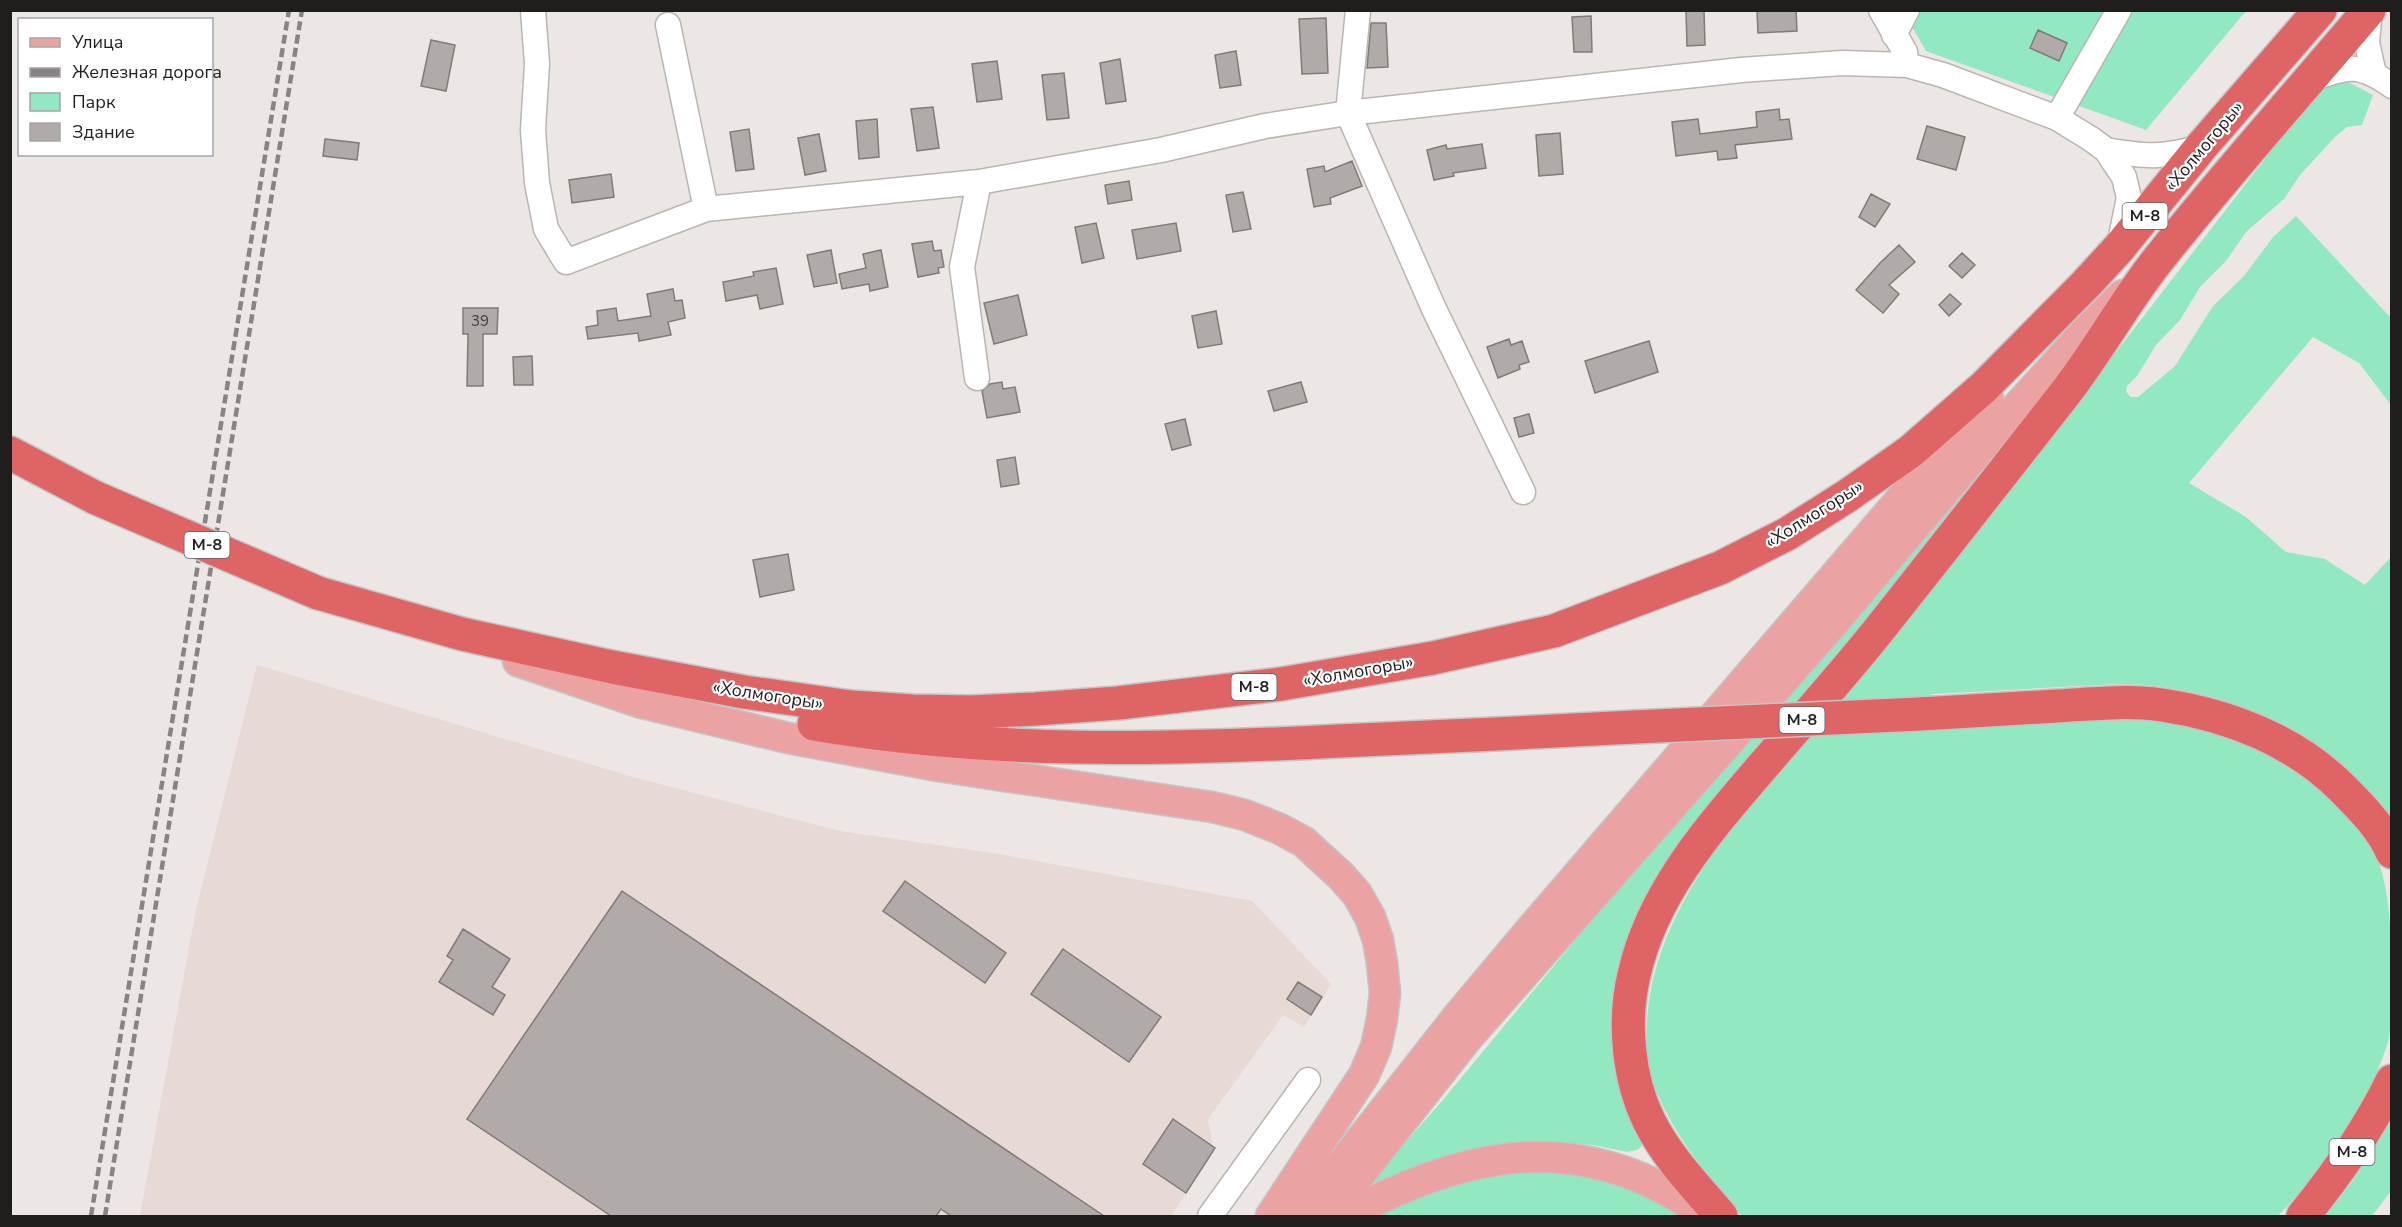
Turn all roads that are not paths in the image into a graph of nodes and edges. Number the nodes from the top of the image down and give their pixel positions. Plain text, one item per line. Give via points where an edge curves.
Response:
1 (533, 10) edge
2 (1358, 10) edge
3 (1881, 10) edge
4 (1907, 10) edge
5 (2119, 10) edge
6 (2320, 10) edge
7 (2370, 10) edge
8 (668, 25) dead end
9 (1894, 35) junction
10 (1907, 65) junction
11 (2383, 80) edge
12 (2309, 81) junction
13 (1348, 113) junction
14 (2057, 118) junction
15 (2201, 147) junction
16 (2106, 150) junction
17 (979, 182) junction
18 (706, 209) junction
19 (2119, 248) junction
20 (2155, 264) junction
21 (2086, 284) junction
22 (977, 378) dead end
23 (10, 453) edge
24 (1523, 492) dead end
25 (318, 593) junction
26 (518, 661) junction
27 (2391, 852) edge
28 (1308, 1080) dead end
29 (2391, 1081) edge
30 (1210, 1216) edge
31 (1271, 1216) edge
32 (1301, 1216) edge
33 (1327, 1216) edge
34 (1345, 1216) edge
35 (1707, 1216) edge
36 (1721, 1216) edge
37 (2303, 1216) edge

1 - 18 street via 537,183 546,229 567,262
2 - 13 street
3 - 9 street
4 - 9 street
5 - 14 street
6 - 15 highway, «Холмогоры» / М-8
7 - 11 street via 2367,43
7 - 12 highway, «Холмогоры» / М-8
8 - 18 street
9 - 10 street via 1905,52
10 - 13 street via 1842,63 1741,70
10 - 14 street
11 - 12 street via 2349,67
12 - 20 highway, «Холмогоры» / М-8
13 - 17 street
13 - 24 street via 1434,309
14 - 16 street
15 - 16 street via 2171,155 2145,156
15 - 19 highway, «Холмогоры» / М-8
16 - 19 street via 2124,177 2129,198
17 - 18 street
17 - 22 street via 962,267
19 - 21 highway, «Холмогоры» / М-8
20 - 33 main road, М-8 via 2084,333 1990,437 1829,628 1468,1037
20 - 36 highway, «Холмогоры» / М-8 via 2064,395 1862,651 1717,820 1662,901 1634,975 1629,1012 1635,1083 1649,1120 1678,1167
21 - 25 highway, «Холмогоры» / М-8 via 1983,387 1911,451 1787,534 1720,568 1554,631 1433,658 1281,684 1118,703 971,712 871,709 744,692 612,667 462,634
21 - 32 main road, М-8 via 1527,933
23 - 25 highway, М-8, bridge via 96,498
25 - 26 highway, «Холмогоры» / М-8
26 - 27 highway, «Холмогоры» / М-8, bridge via 641,692 763,715 928,740 1004,746 1189,748 2107,703 2161,705 2249,727 2291,748 2331,777 2361,808
26 - 31 main road, М-8 via 642,703 788,738 938,766 1212,807 1245,815 1304,842 1357,894 1370,917 1378,940 1385,993 1376,1047 1364,1075
28 - 30 street
29 - 37 highway, М-8 via 2377,1113 2339,1172
34 - 35 main road via 1439,1174 1487,1161 1537,1157 1588,1161 1612,1168 1672,1193

